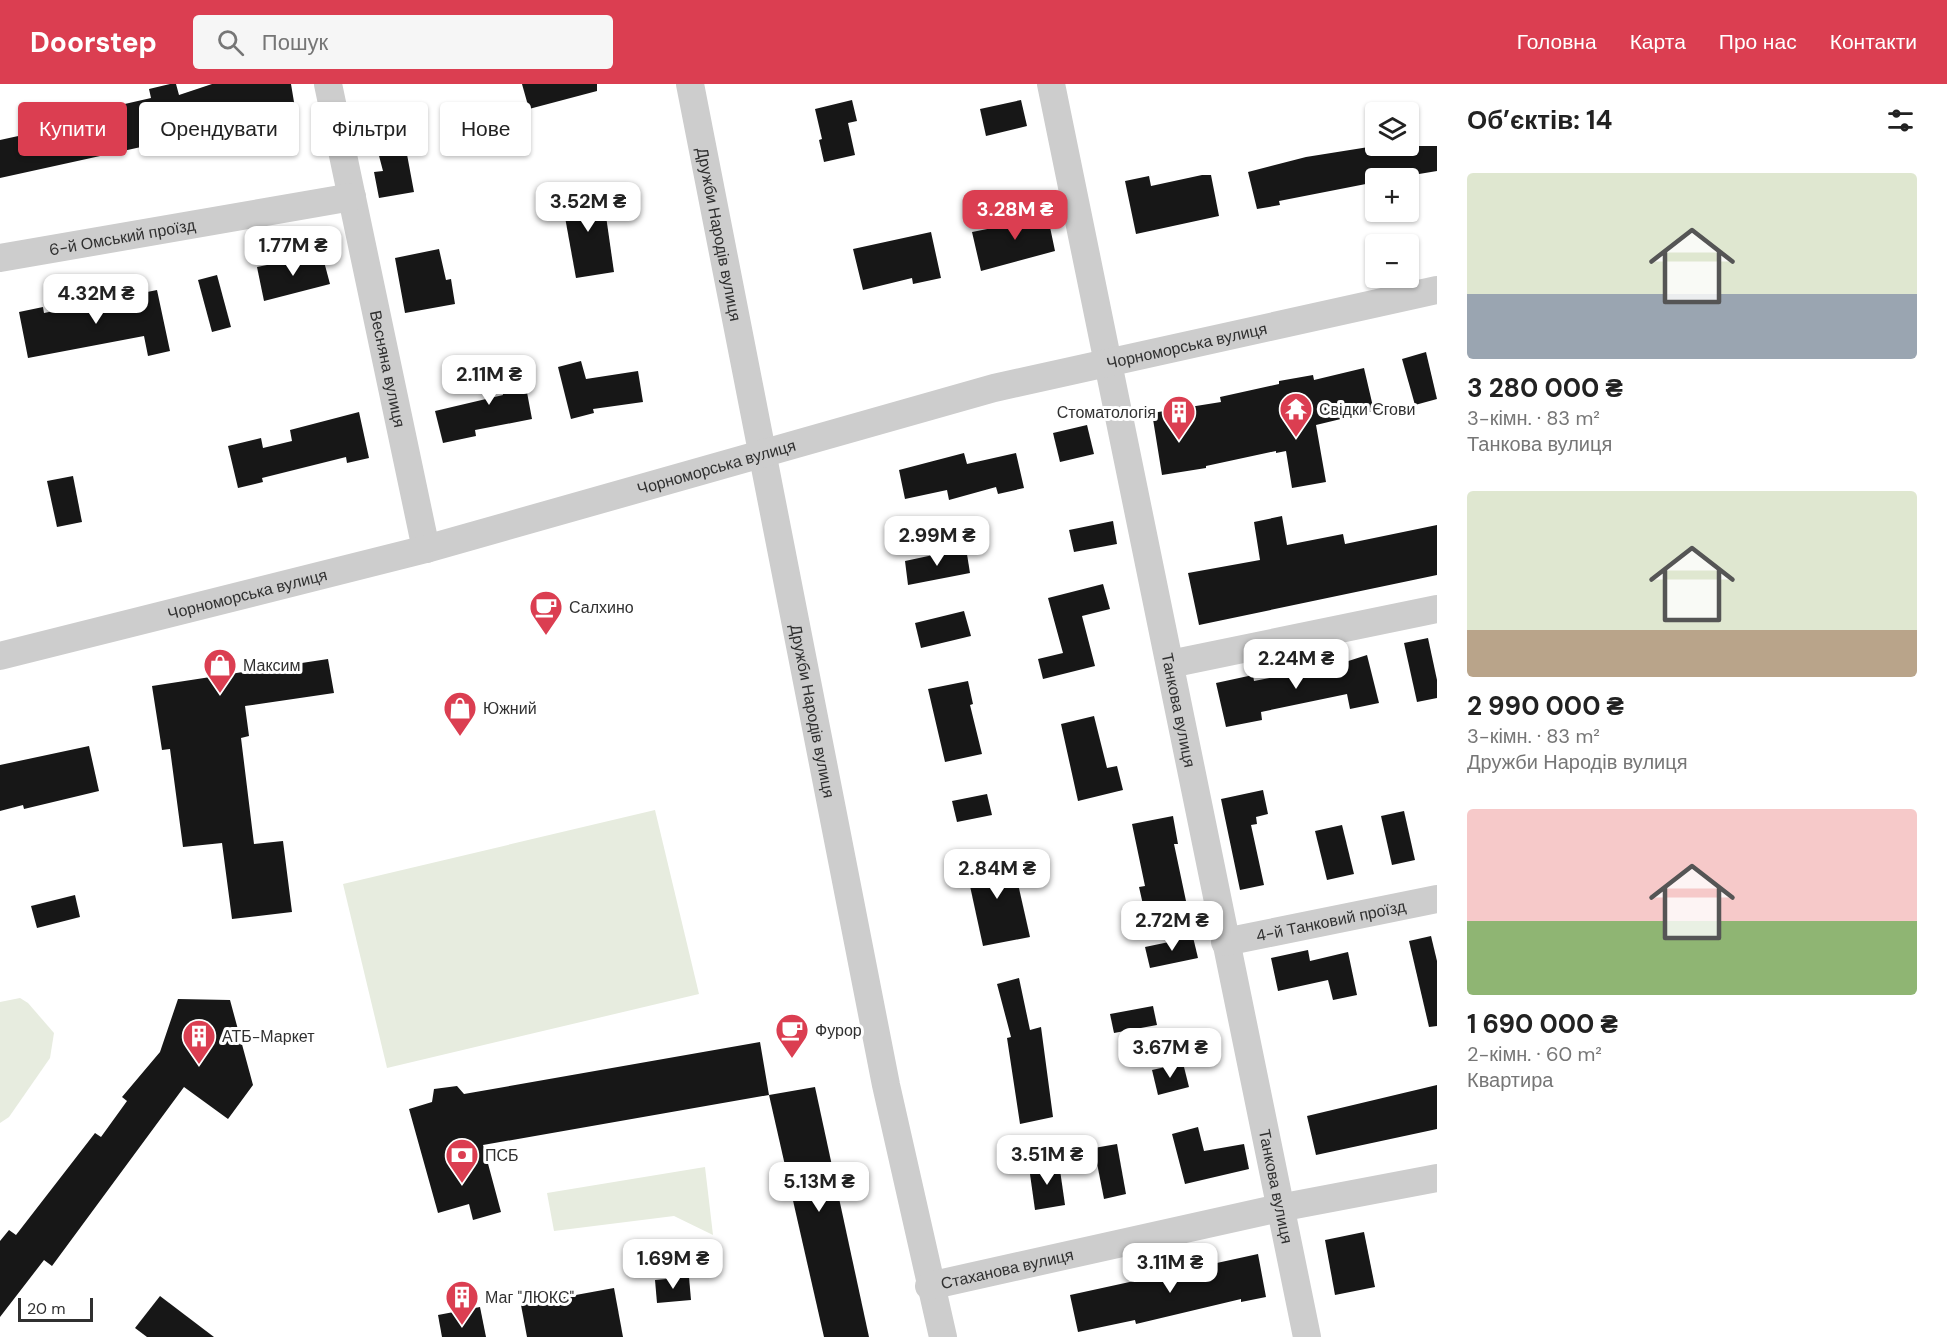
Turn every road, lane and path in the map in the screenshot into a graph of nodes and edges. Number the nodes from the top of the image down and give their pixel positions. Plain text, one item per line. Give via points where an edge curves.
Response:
1 (328, 84) edge
2 (690, 84) edge
3 (1051, 84) edge
4 (352, 197) junction
5 (0, 258) edge
6 (1437, 290) edge
7 (1110, 362) junction
8 (763, 454) junction
9 (426, 549) junction
10 (1437, 609) edge
11 (0, 656) edge
12 (1170, 664) junction
13 (1437, 899) edge
14 (1225, 942) junction
15 (1437, 1178) edge
16 (1280, 1208) junction
17 (929, 1286) junction
18 (943, 1337) edge
19 (1307, 1337) edge

1 - 4 street, Весняна вулиця
2 - 8 street, Дружби Народів вулиця
3 - 7 street, Танкова вулиця
4 - 5 street, 6-й Омський проїзд
4 - 9 street, Весняна вулиця
6 - 7 street, Чорноморська вулиця
7 - 8 street, Чорноморська вулиця via 994,388
7 - 12 street, Танкова вулиця
8 - 9 street, Чорноморська вулиця
8 - 17 street, Дружби Народів вулиця
9 - 11 street, Чорноморська вулиця
10 - 12 street
12 - 14 street, Танкова вулиця
13 - 14 street, 4-й Танковий проїзд
14 - 16 street, Танкова вулиця
15 - 16 street, Стаханова вулиця
16 - 17 street, Стаханова вулиця
16 - 19 street, Танкова вулиця
17 - 18 street, Дружби Народів вулиця

